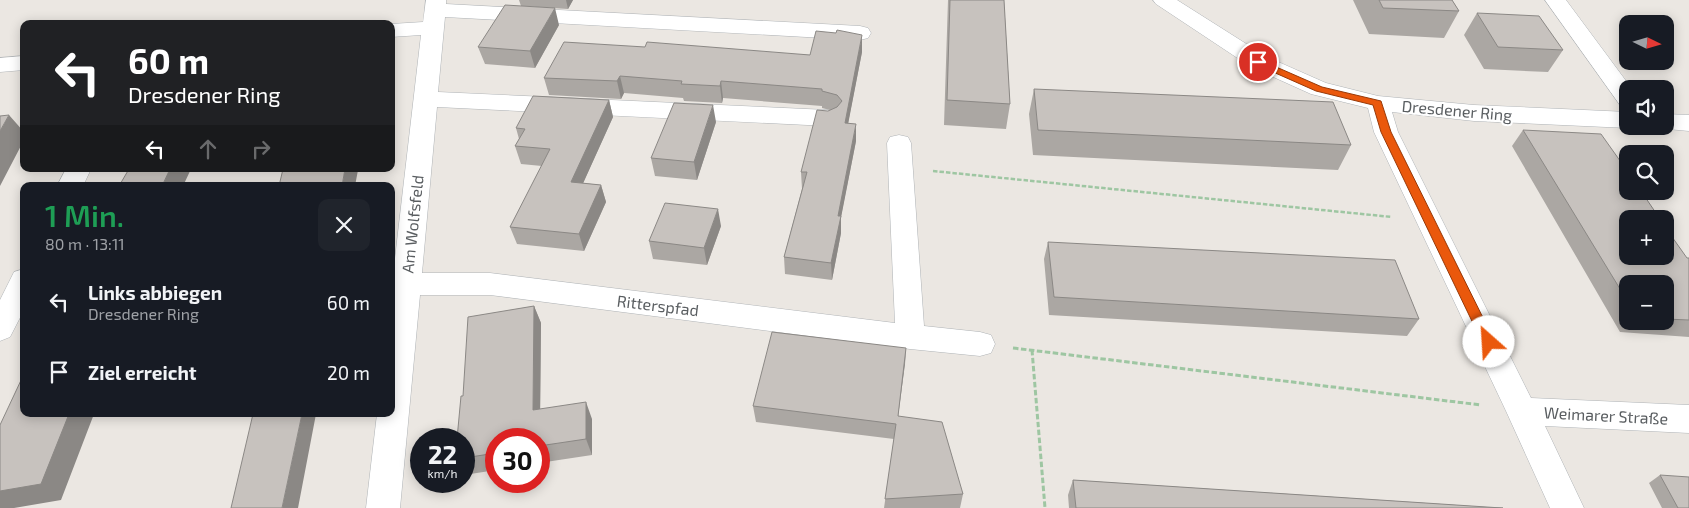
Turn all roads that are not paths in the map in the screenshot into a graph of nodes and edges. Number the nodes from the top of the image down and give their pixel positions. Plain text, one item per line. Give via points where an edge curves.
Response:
1 (1163, 0) edge
2 (1554, 0) edge
3 (435, 13) edge
4 (395, 30) edge
5 (860, 33) edge
6 (20, 63) edge
7 (0, 65) edge
8 (1619, 88) edge
9 (426, 99) junction
10 (1378, 103) junction
11 (828, 118) edge
12 (1619, 120) edge
13 (1674, 122) edge
14 (1689, 123) edge
15 (900, 155) road end
16 (406, 284) junction
17 (20, 288) edge
18 (0, 329) edge
19 (910, 337) junction
20 (980, 344) road end
21 (395, 391) edge
22 (1522, 411) junction
23 (392, 417) edge
24 (1689, 419) edge
25 (383, 508) edge
26 (1567, 508) edge

1 - 10 street, Dresdener Ring via 1258,62 1319,89
2 - 8 street
3 - 4 street
3 - 5 street
3 - 9 street, Am Wolfsfeld
6 - 7 street
9 - 11 street
9 - 16 street, Am Wolfsfeld
10 - 12 street, Dresdener Ring via 1474,113
10 - 22 street via 1386,132
13 - 14 street
15 - 19 street
16 - 19 street, Ritterspfad via 490,284
16 - 21 street, Am Wolfsfeld
17 - 18 street
19 - 20 street, Ritterspfad
22 - 24 street, Weimarer Straße
22 - 26 street
23 - 25 street, Am Wolfsfeld

